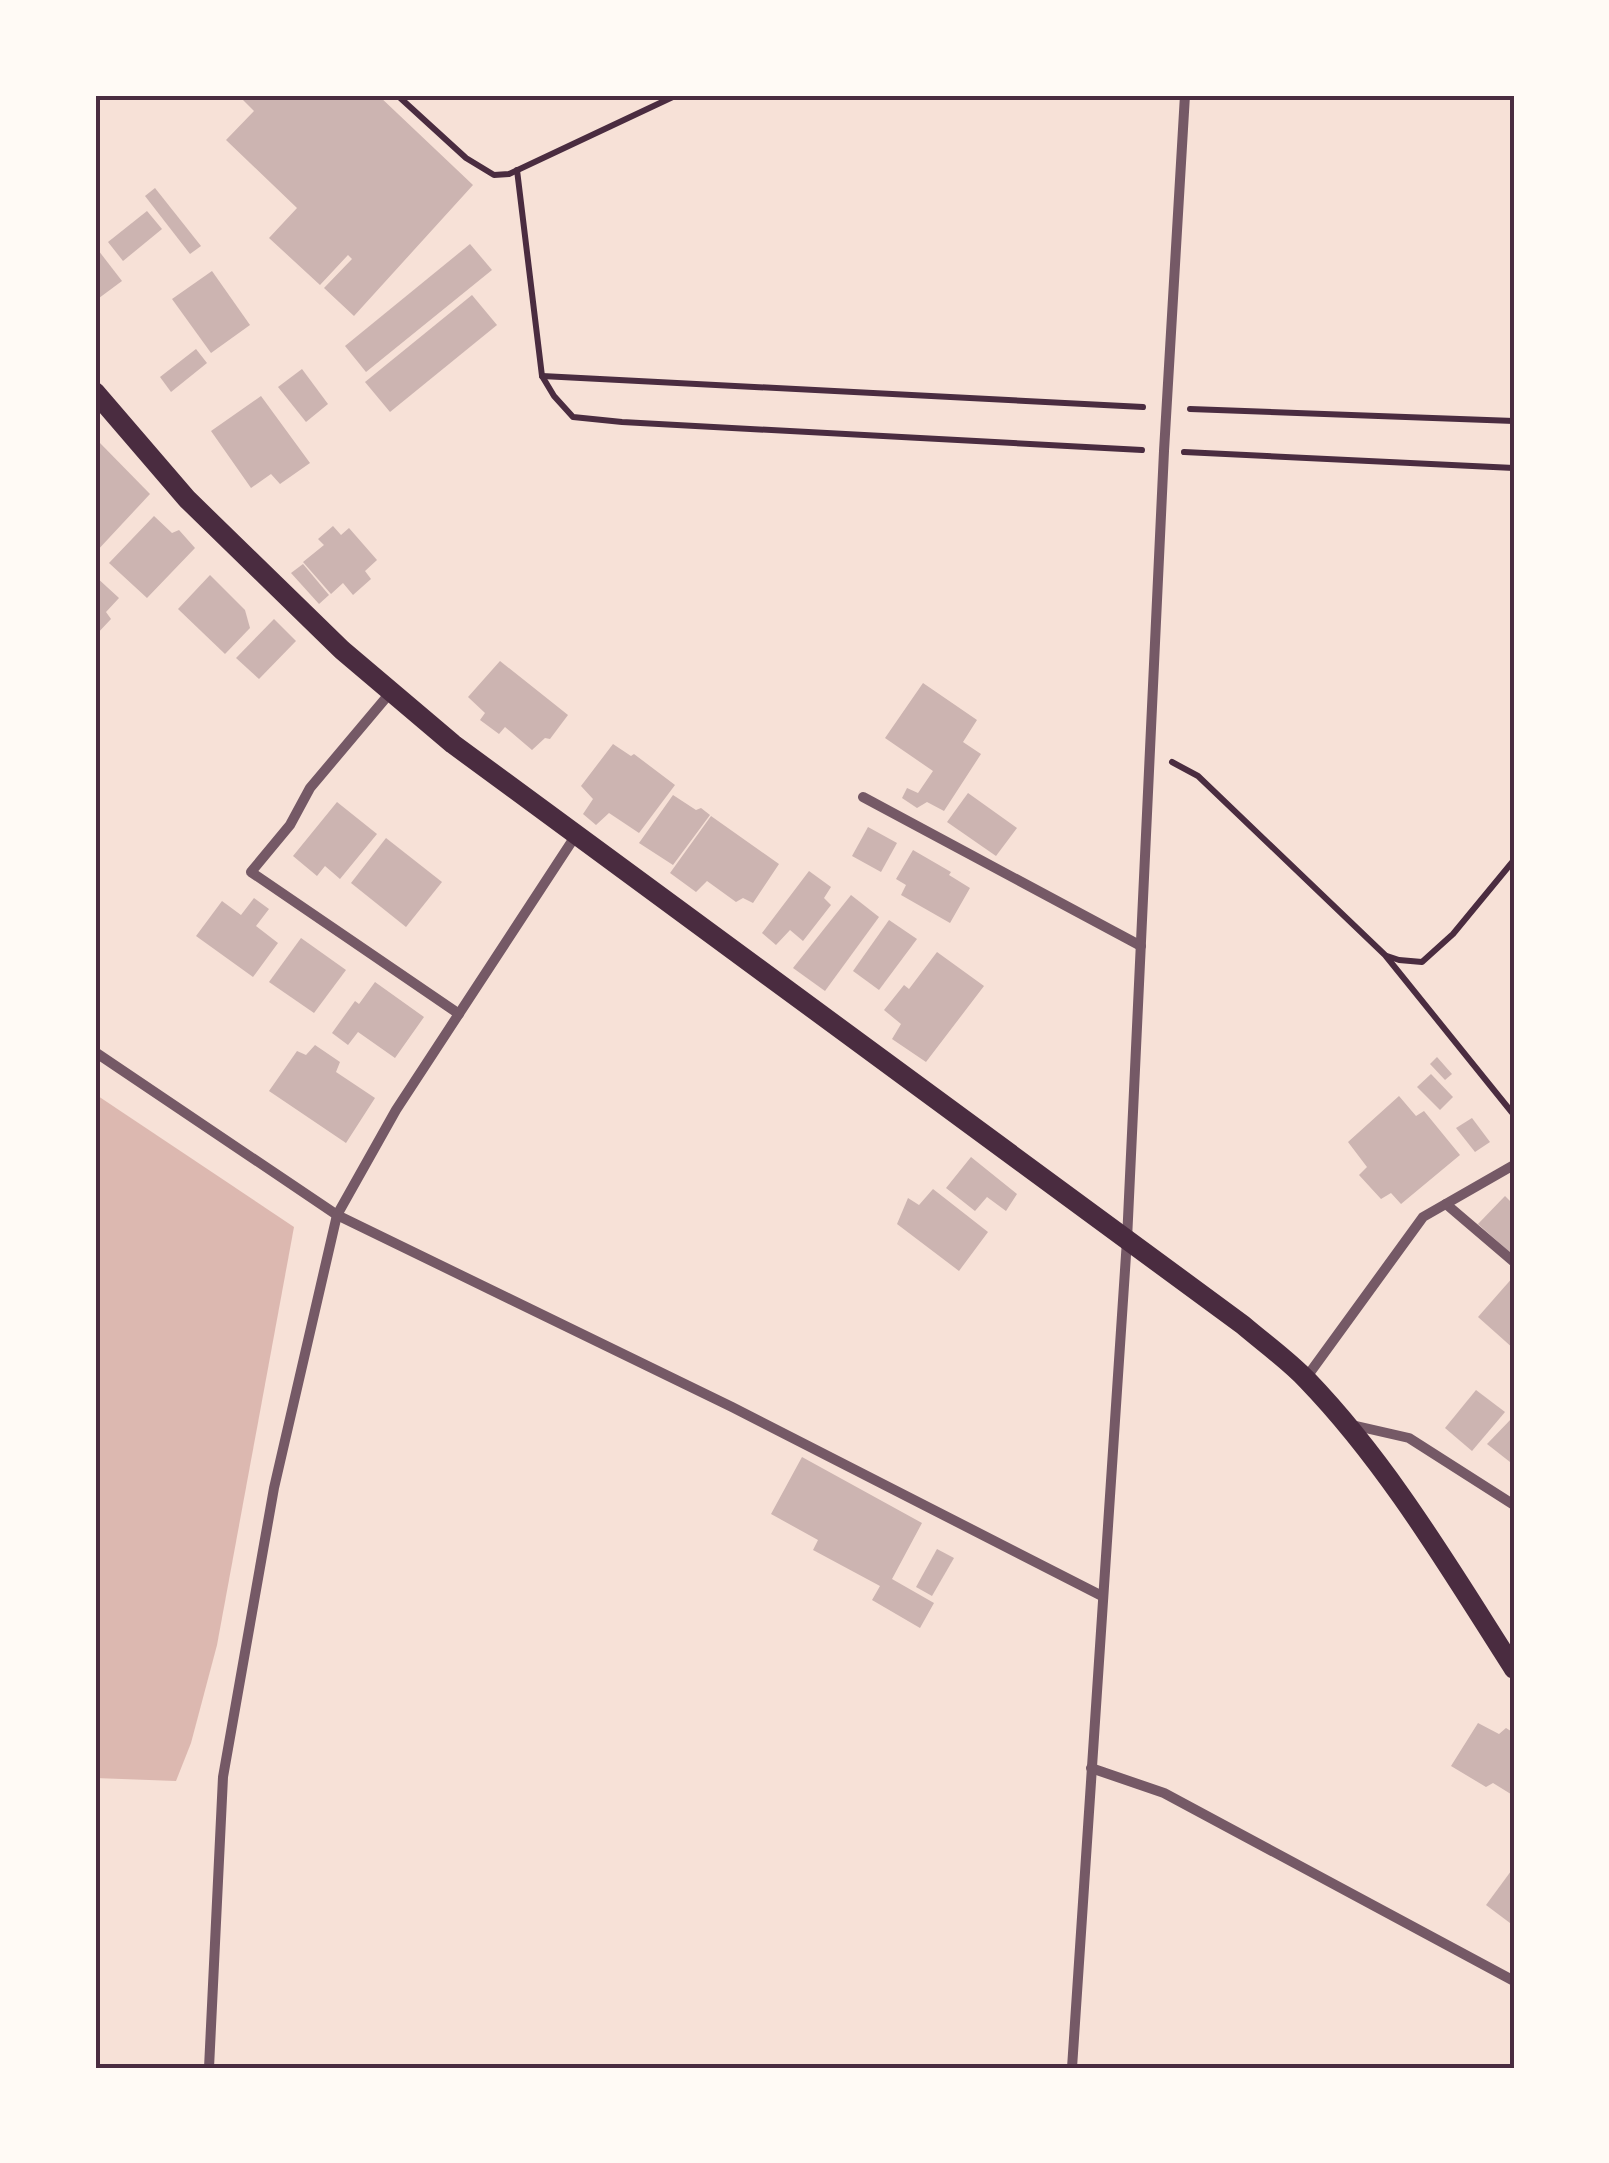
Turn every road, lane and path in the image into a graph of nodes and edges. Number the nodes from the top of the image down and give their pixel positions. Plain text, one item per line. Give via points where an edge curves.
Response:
1 (397, 95) edge
2 (677, 95) edge
3 (1184, 95) edge
4 (517, 170) junction
5 (542, 376) junction
6 (95, 392) edge
7 (1166, 408) junction
8 (1514, 421) edge
9 (1164, 451) junction
10 (1514, 468) edge
11 (390, 692) junction
12 (1150, 750) junction
13 (864, 797) dead end
14 (576, 834) junction
15 (1514, 860) edge
16 (1140, 946) junction
17 (1386, 955) junction
18 (459, 1014) junction
19 (95, 1052) edge
20 (1514, 1115) edge
21 (1514, 1168) edge
22 (1446, 1204) junction
23 (338, 1215) junction
24 (1127, 1240) junction
25 (1514, 1262) edge
26 (1306, 1379) junction
27 (1346, 1424) junction
28 (1514, 1504) edge
29 (1102, 1596) junction
30 (1514, 1669) edge
31 (1091, 1768) junction
32 (1514, 1981) edge
33 (209, 2068) edge
34 (1072, 2068) edge

1 - 4 path via 466,158 494,175
2 - 4 path
3 - 7 street
4 - 5 path
5 - 7 path
5 - 9 path via 573,416 606,420
6 - 11 main road via 187,499
7 - 8 path
7 - 9 street
9 - 10 path
9 - 12 street
11 - 14 main road
11 - 18 street via 250,872
12 - 16 street
12 - 17 path via 1198,776
13 - 16 street
14 - 18 street
14 - 24 main road
15 - 17 path via 1422,962
16 - 24 street
17 - 20 path
18 - 23 street
19 - 23 street
21 - 22 street
22 - 25 street
22 - 26 street via 1423,1218
23 - 29 street
23 - 33 street via 274,1488 223,1777
24 - 26 main road
24 - 29 street
26 - 27 main road
27 - 28 street via 1408,1438
27 - 30 main road via 1419,1521
29 - 31 street
31 - 32 street via 1164,1793
31 - 34 street

